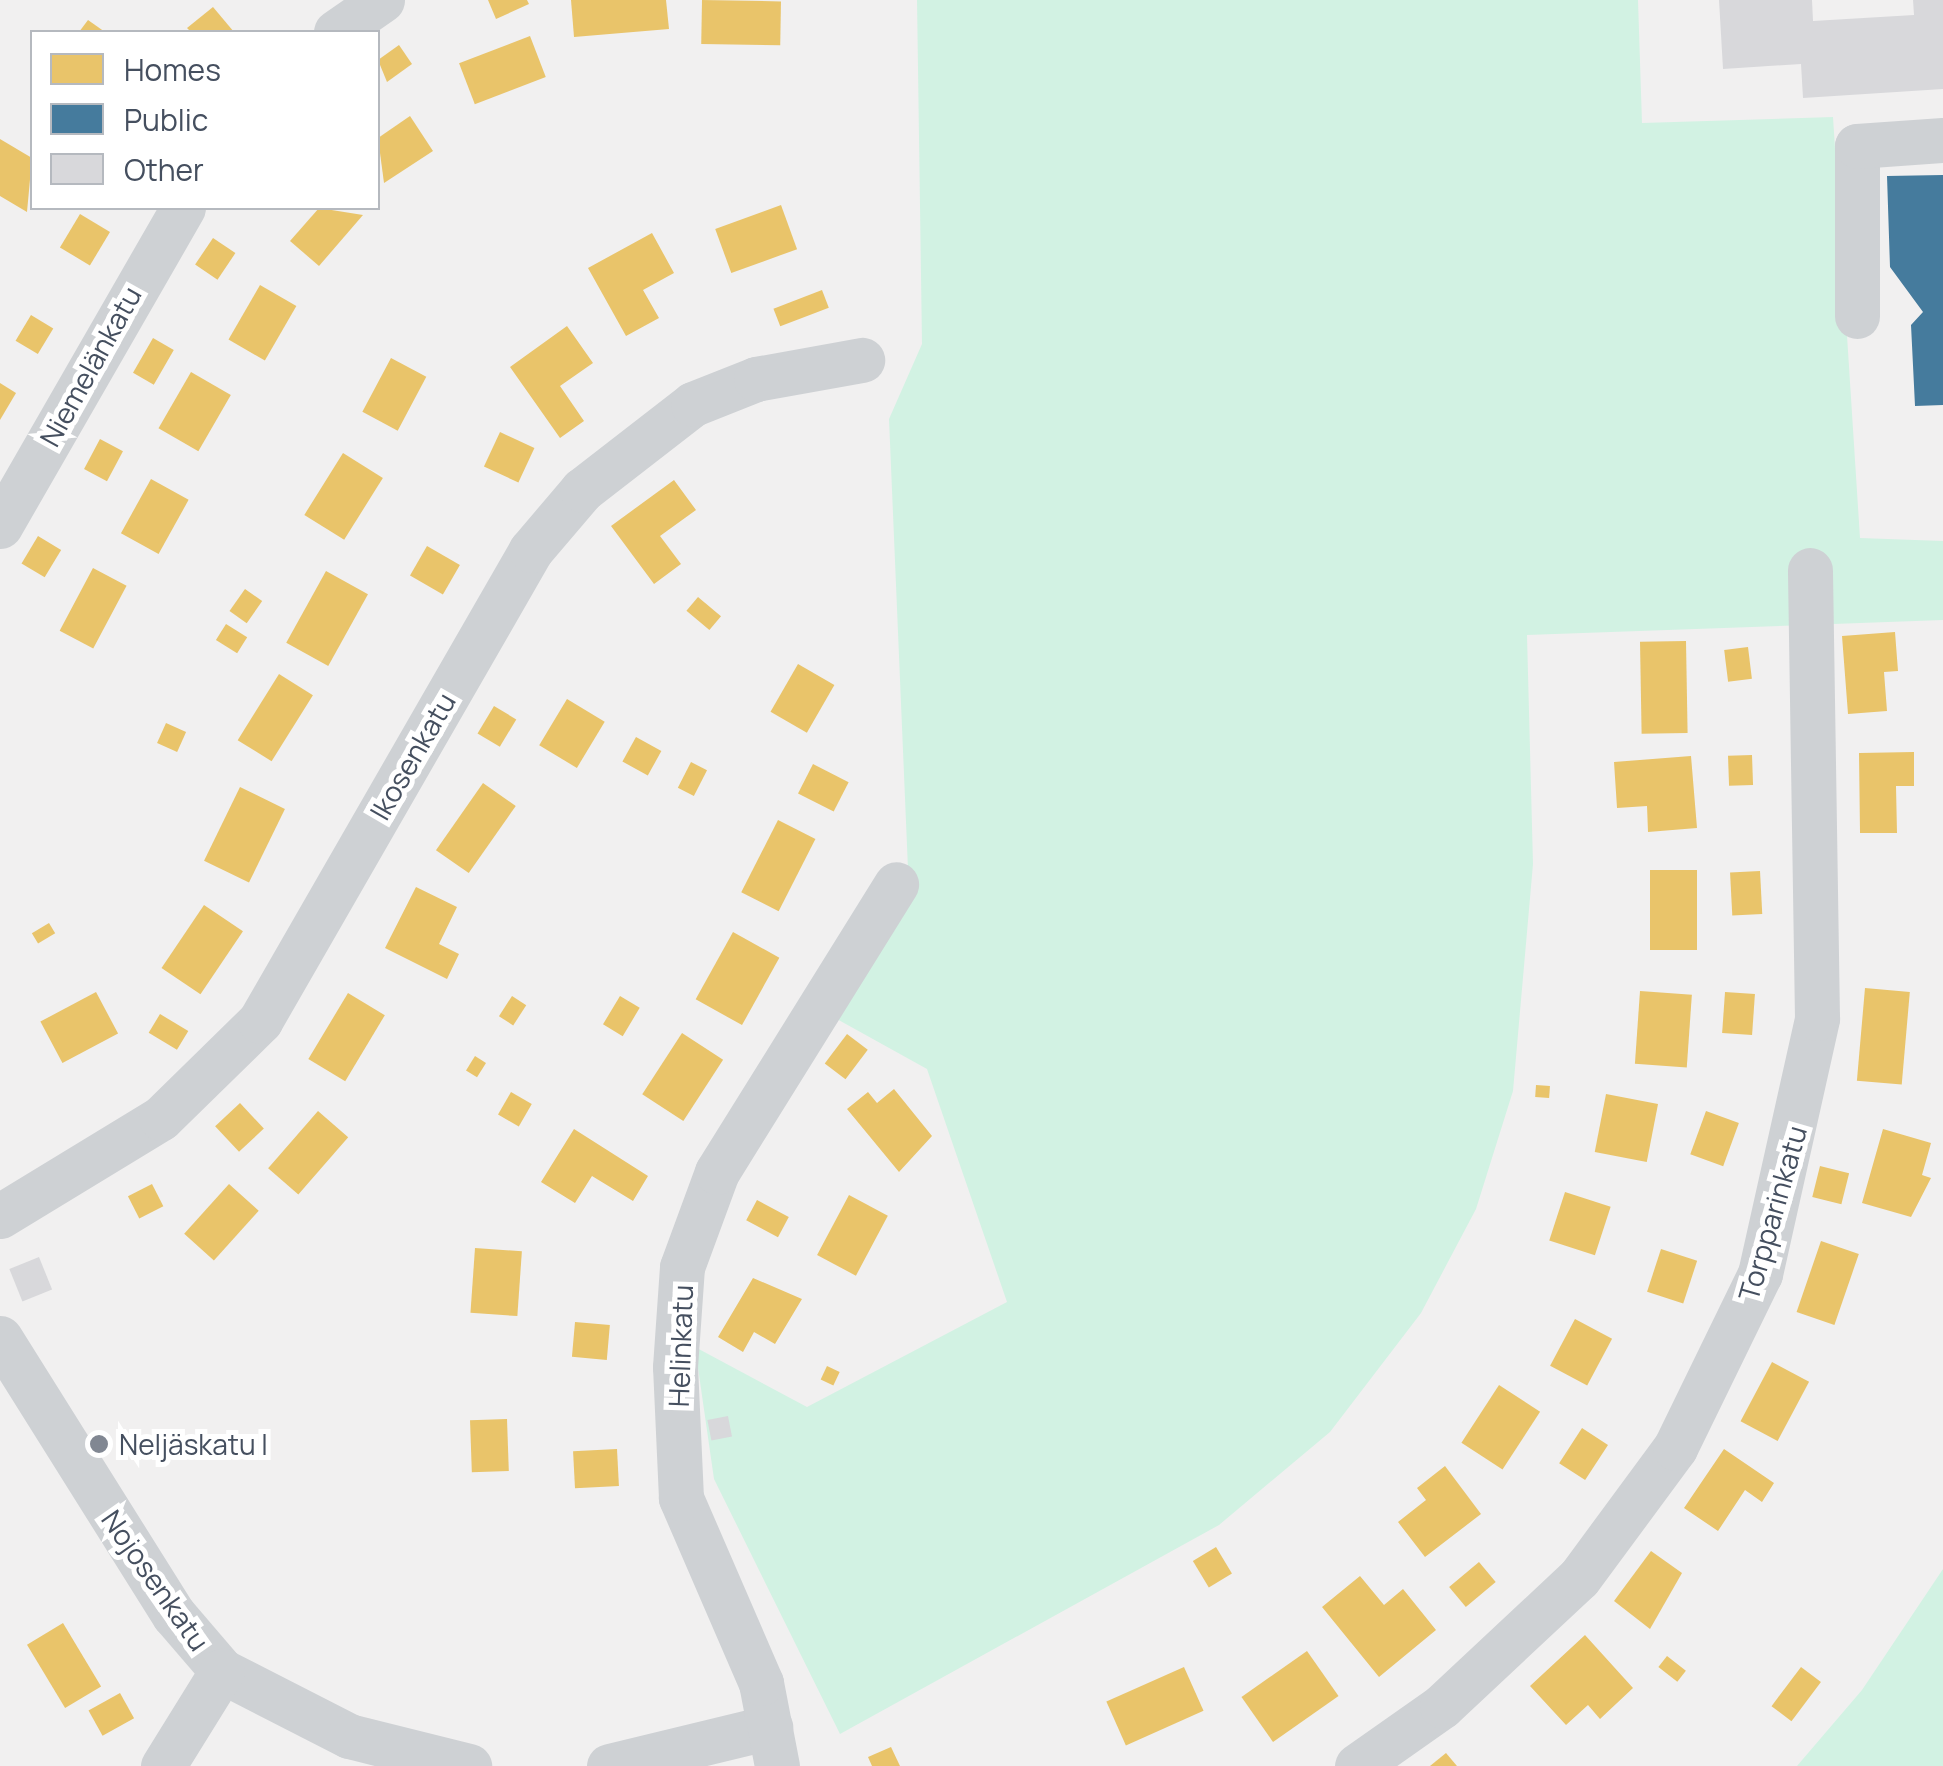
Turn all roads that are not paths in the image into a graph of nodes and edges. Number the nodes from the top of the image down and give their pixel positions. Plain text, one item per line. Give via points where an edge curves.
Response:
1 (382, 0) edge
2 (339, 30) edge
3 (1943, 140) edge
4 (182, 210) edge
5 (1857, 316) dead end
6 (862, 360) dead end
7 (0, 526) edge
8 (1810, 570) dead end
9 (896, 884) dead end
10 (0, 1216) edge
11 (0, 1338) edge
12 (222, 1670) junction
13 (774, 1747) edge
14 (343, 1751) edge
15 (163, 1766) edge
16 (469, 1766) edge
17 (608, 1766) edge
18 (1357, 1766) edge

1 - 2 street
3 - 5 street via 1857,146
4 - 7 street, Niemelänkatu
6 - 10 street, Ikosenkatu via 756,379 693,404 582,490 530,550 260,1021 147,1128
8 - 18 street, Torpparinkatu via 1817,1018 1760,1274 1675,1448 1579,1578 1452,1696
9 - 13 street, Helinkatu via 717,1172 682,1266 675,1367 681,1498 760,1683
11 - 12 street, Nojosenkatu via 174,1614
12 - 14 street, Nojosenkatu
12 - 15 street
13 - 17 street
14 - 16 street, Nojosenkatu

